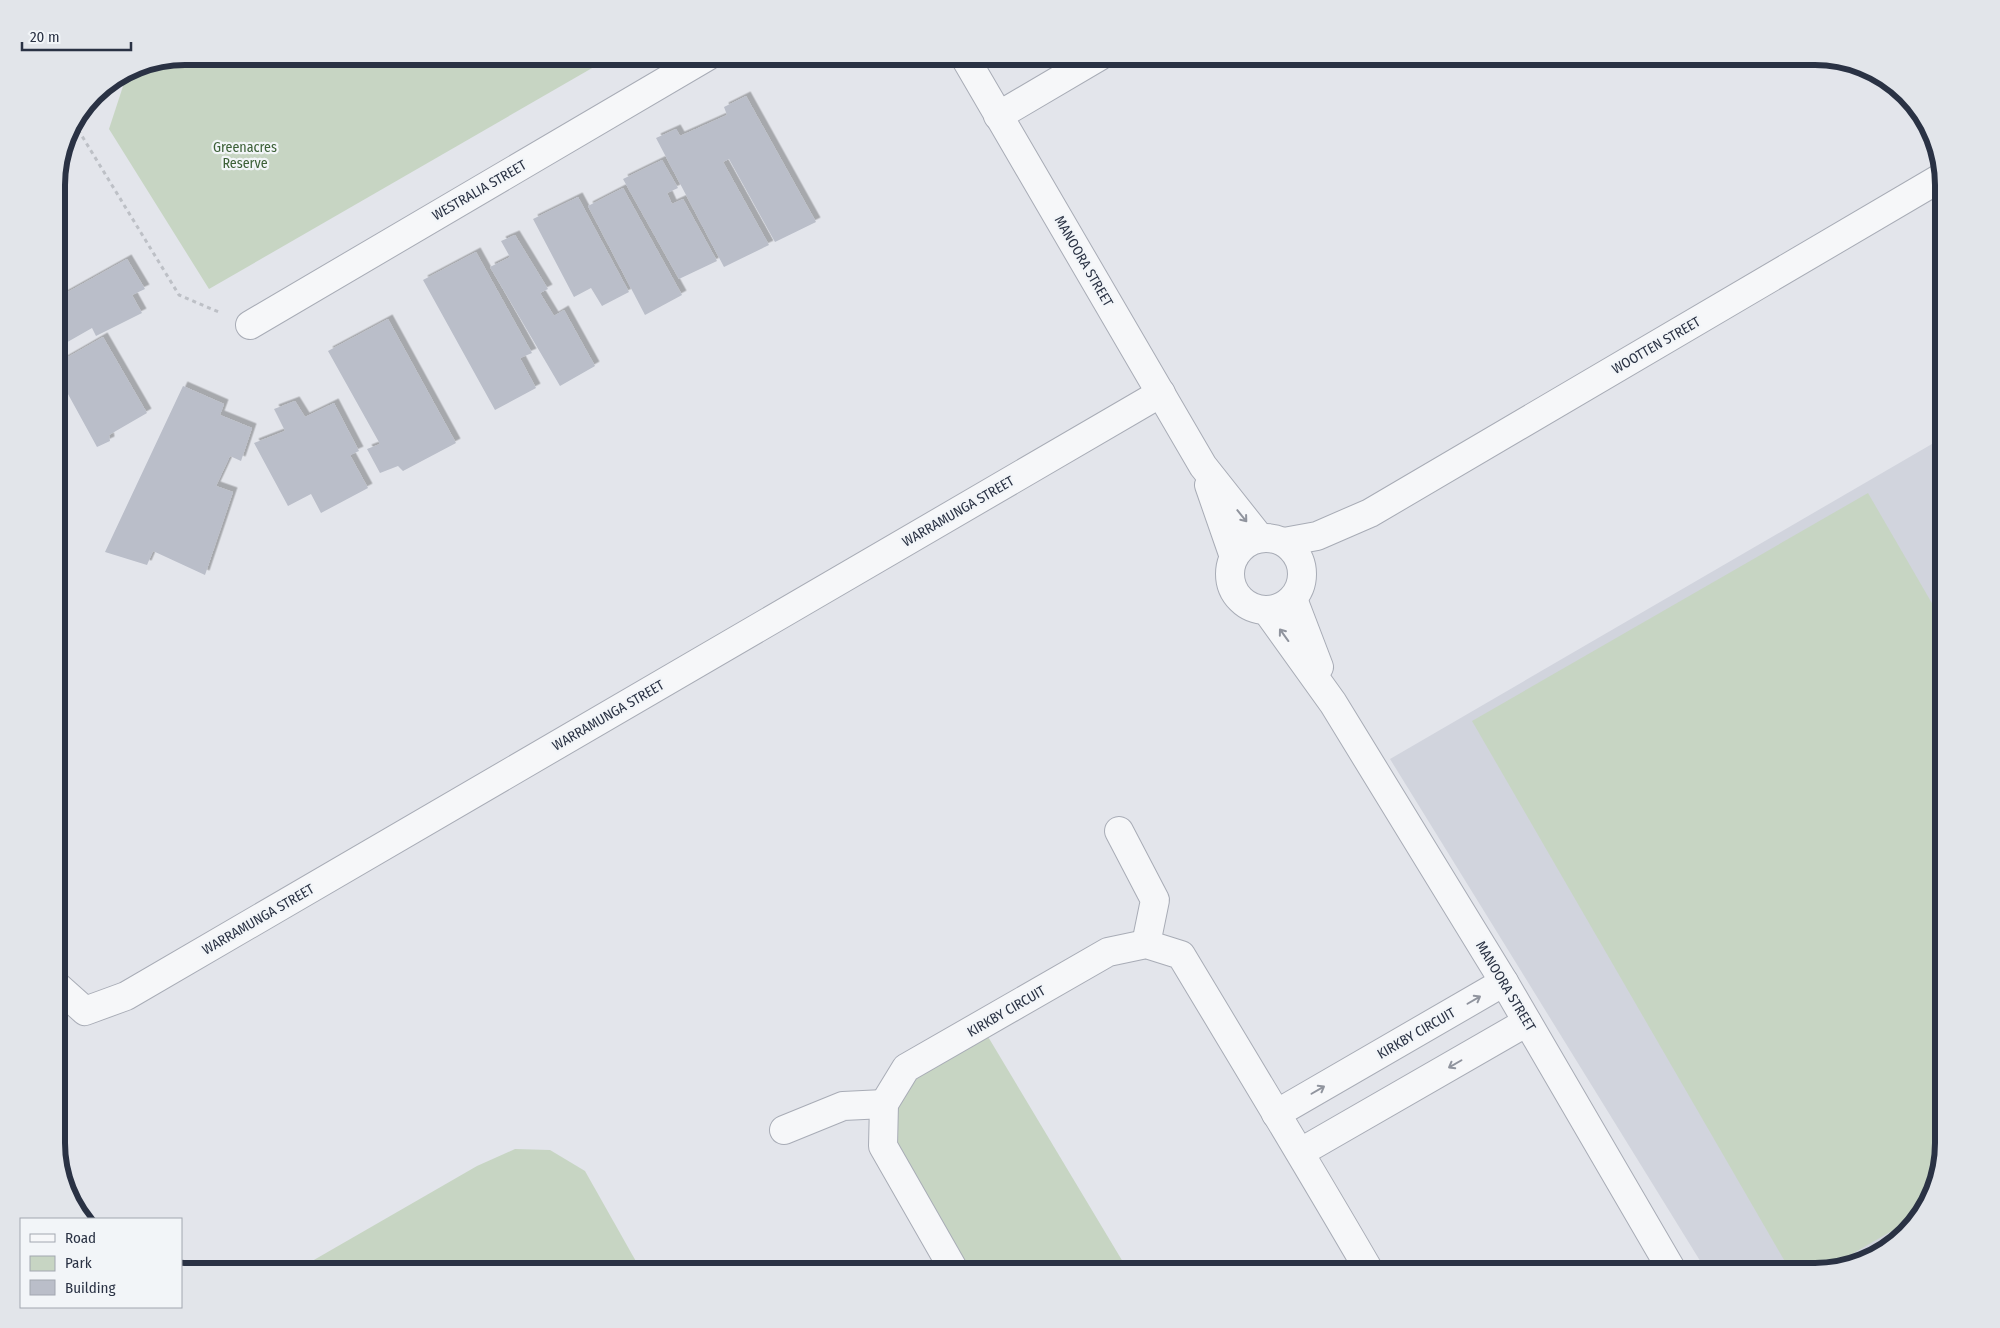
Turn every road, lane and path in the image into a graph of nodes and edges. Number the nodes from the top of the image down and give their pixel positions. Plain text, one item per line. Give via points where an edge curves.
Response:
1 (693, 65) edge
2 (969, 65) edge
3 (1085, 65) edge
4 (998, 116) junction
5 (78, 130) edge
6 (1935, 181) edge
7 (250, 325) joint
8 (1160, 393) junction
9 (1203, 466) junction
10 (1370, 513) junction
11 (1272, 540) junction
12 (1234, 557) junction
13 (1298, 589) junction
14 (1267, 611) junction
15 (1333, 703) junction
16 (1119, 831) dead end
17 (1146, 944) junction
18 (1504, 982) junction
19 (65, 994) edge
20 (1527, 1022) junction
21 (884, 1104) junction
22 (1276, 1114) junction
23 (784, 1130) dead end
24 (1301, 1152) junction
25 (950, 1263) edge
26 (1365, 1263) edge
27 (1668, 1263) edge

1 - 7 street, WESTRALIA STREET
2 - 4 street, MANOORA STREET
3 - 4 street
4 - 8 street, MANOORA STREET
5 - 7 path via 179,295
6 - 10 street, WOOTTEN STREET
8 - 9 street, MANOORA STREET
8 - 19 street, WARRAMUNGA STREET via 126,996 85,1011
9 -> 11 street, MANOORA STREET
9 - 12 street, MANOORA STREET
10 - 11 street, WOOTTEN STREET via 1317,536
10 - 13 street, WOOTTEN STREET via 1325,549
11 - 12 street via 1245,545
11 - 13 street via 1294,550 1300,561
12 - 14 street via 1230,575 1235,594 1249,607
13 - 14 street via 1282,608
13 - 15 street, MANOORA STREET
15 -> 14 street, MANOORA STREET
15 - 18 street, MANOORA STREET
16 - 17 street via 1155,900
17 - 21 street, KIRKBY CIRCUIT via 1108,952 906,1068
17 - 22 street, KIRKBY CIRCUIT via 1181,955
18 - 20 street, MANOORA STREET
22 -> 18 street, KIRKBY CIRCUIT
20 -> 24 street
20 - 27 street, MANOORA STREET
21 - 23 street via 843,1106
21 - 25 street via 883,1146
22 - 24 street, KIRKBY CIRCUIT
24 - 26 street, KIRKBY CIRCUIT

